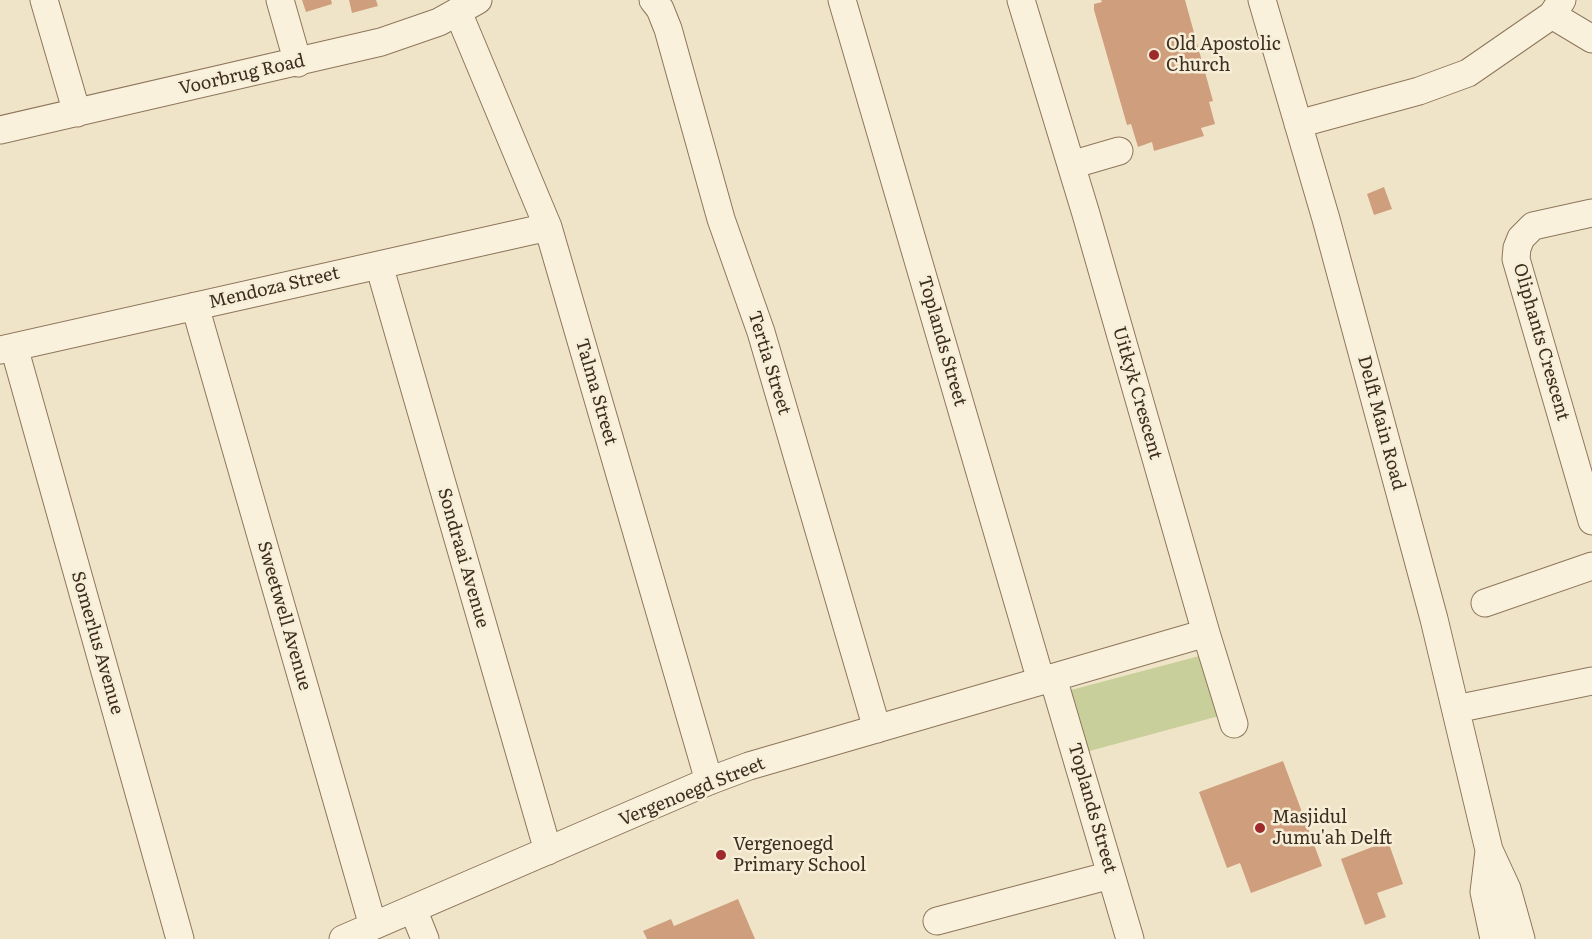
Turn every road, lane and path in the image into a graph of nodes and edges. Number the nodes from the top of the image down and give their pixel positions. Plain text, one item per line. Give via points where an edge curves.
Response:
1 (44, 0) edge
2 (279, 0) edge
3 (653, 0) edge
4 (842, 0) edge
5 (1021, 0) edge
6 (1262, 0) edge
7 (468, 6) edge
8 (1557, 7) edge
9 (1592, 39) edge
10 (298, 63) junction
11 (77, 113) junction
12 (1298, 124) junction
13 (0, 130) edge
14 (1119, 151) dead end
15 (1071, 165) junction
16 (1592, 213) edge
17 (549, 227) junction
18 (379, 265) junction
19 (195, 306) junction
20 (7, 348) edge
21 (1592, 520) edge
22 (1592, 566) edge
23 (1485, 603) dead end
24 (1206, 633) junction
25 (1047, 680) junction
26 (1592, 681) edge
27 (1456, 709) junction
28 (1234, 724) dead end
29 (877, 729) junction
30 (710, 781) junction
31 (1489, 850) junction
32 (548, 851) junction
33 (1111, 875) junction
34 (413, 909) junction
35 (937, 921) dead end
36 (373, 926) junction
37 (180, 939) edge
38 (343, 939) edge
39 (425, 939) edge
40 (1130, 939) edge
41 (1494, 939) edge
42 (1521, 939) edge

1 - 11 street
2 - 10 street
3 - 29 street, Tertia Street via 668,29 721,219 761,332
4 - 25 street, Toplands Street
5 - 15 street, Uitkyk Crescent
6 - 12 street, Delft Main Road
7 - 10 street, Voorbrug Road via 439,22 381,42
7 - 17 street, Talma Street
8 - 9 street
8 - 12 street via 1468,73 1419,91
10 - 11 street, Voorbrug Road
11 - 13 street, Voorbrug Road
12 - 27 street, Delft Main Road
14 - 15 street
15 - 24 street, Uitkyk Crescent
16 - 21 street, Oliphants Crescent via 1533,226 1521,238 1516,259
17 - 18 street, Mendoza Street
17 - 30 street, Talma Street
18 - 19 street, Mendoza Street
18 - 32 street, Sondraai Avenue
19 - 20 street, Mendoza Street
19 - 36 street, Sweetwell Avenue
20 - 37 street, Somerlus Avenue
22 - 23 street
24 - 25 street
24 - 28 street, Uitkyk Crescent
25 - 29 street, Vergenoegd Street
25 - 33 street, Toplands Street
26 - 27 street
27 - 31 street, Delft Main Road
29 - 30 street, Vergenoegd Street
30 - 32 street, Vergenoegd Street
31 - 41 street, Delft Main Road via 1484,892
31 - 42 street, Delft Main Road via 1507,888
32 - 34 street, Vergenoegd Street
33 - 35 street
33 - 40 street, Toplands Street
34 - 36 street, Vergenoegd Street
34 - 39 street
36 - 38 street, Vergenoegd Street

